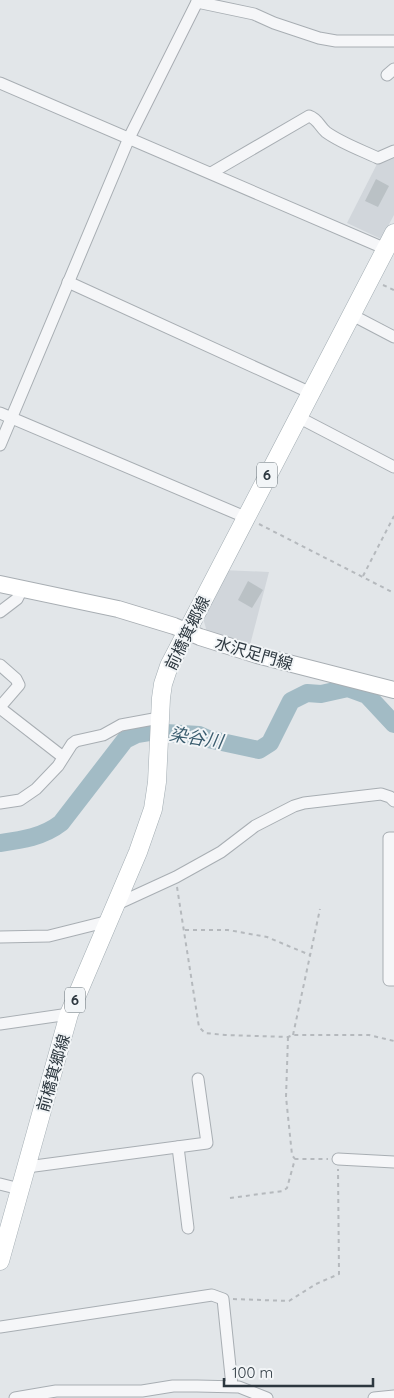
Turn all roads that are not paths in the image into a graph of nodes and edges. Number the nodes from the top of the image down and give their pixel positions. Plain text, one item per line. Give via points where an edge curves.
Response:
1 (197, 1) edge
2 (394, 41) edge
3 (0, 83) edge
4 (129, 138) junction
5 (394, 151) edge
6 (211, 173) junction
7 (390, 241) edge
8 (68, 282) junction
9 (352, 315) junction
10 (394, 337) edge
11 (311, 393) junction
12 (0, 413) edge
13 (298, 417) junction
14 (12, 418) junction
15 (0, 445) edge
16 (394, 467) edge
17 (245, 517) junction
18 (0, 584) edge
19 (22, 589) junction
20 (0, 612) edge
21 (186, 631) junction
22 (0, 665) edge
23 (394, 690) edge
24 (0, 707) edge
25 (159, 721) junction
26 (63, 757) junction
27 (394, 801) edge
28 (0, 803) edge
29 (394, 838) edge
30 (112, 913) junction
31 (0, 937) edge
32 (394, 980) edge
33 (69, 1014) junction
34 (0, 1024) edge
35 (198, 1079) dead end
36 (178, 1147) junction
37 (338, 1159) road end
38 (394, 1162) edge
39 (27, 1167) junction
40 (0, 1184) edge
41 (20, 1189) junction
42 (188, 1228) dead end
43 (0, 1262) edge
44 (0, 1327) edge
45 (232, 1386) junction
46 (394, 1396) edge
47 (22, 1397) edge
48 (267, 1398) edge
49 (374, 1398) edge

1 - 2 street via 254,14 319,38
1 - 4 street
3 - 4 street
4 - 6 street
4 - 8 street
5 - 6 street via 378,158 338,139 316,118 309,116
6 - 7 street
7 - 9 main road, 前橋箕郷線 / 6
8 - 11 street
8 - 14 street
9 - 10 street
9 - 11 main road, 前橋箕郷線 / 6
11 - 13 main road, 前橋箕郷線 / 6
12 - 14 street
13 - 16 street
13 - 17 main road, 前橋箕郷線 / 6
14 - 15 street
14 - 17 street
17 - 21 main road, 前橋箕郷線 / 6
18 - 19 main road, 水沢足門線
19 - 20 street via 16,599
19 - 21 main road, 水沢足門線 via 118,609
21 - 23 main road, 水沢足門線 via 257,655
21 - 25 main road, 前橋箕郷線 / 6 via 163,684
22 - 24 street via 19,685
24 - 26 street
25 - 26 street via 122,725 103,735 76,740
25 - 30 main road, 前橋箕郷線 / 6 via 153,809
26 - 28 street via 36,790 20,800
27 - 30 street via 381,794 294,806 255,826 221,852
29 - 32 street via 389,838 389,980
30 - 31 street via 48,936
30 - 33 main road, 前橋箕郷線 / 6
33 - 34 street
33 - 39 main road, 前橋箕郷線 / 6
35 - 36 street via 207,1143
36 - 39 street
36 - 42 street
37 - 38 street
39 - 41 main road, 前橋箕郷線 / 6
40 - 41 street
41 - 43 main road, 前橋箕郷線 / 6
44 - 45 street via 212,1295 223,1299
45 - 47 street via 56,1391
45 - 48 street
46 - 49 street

